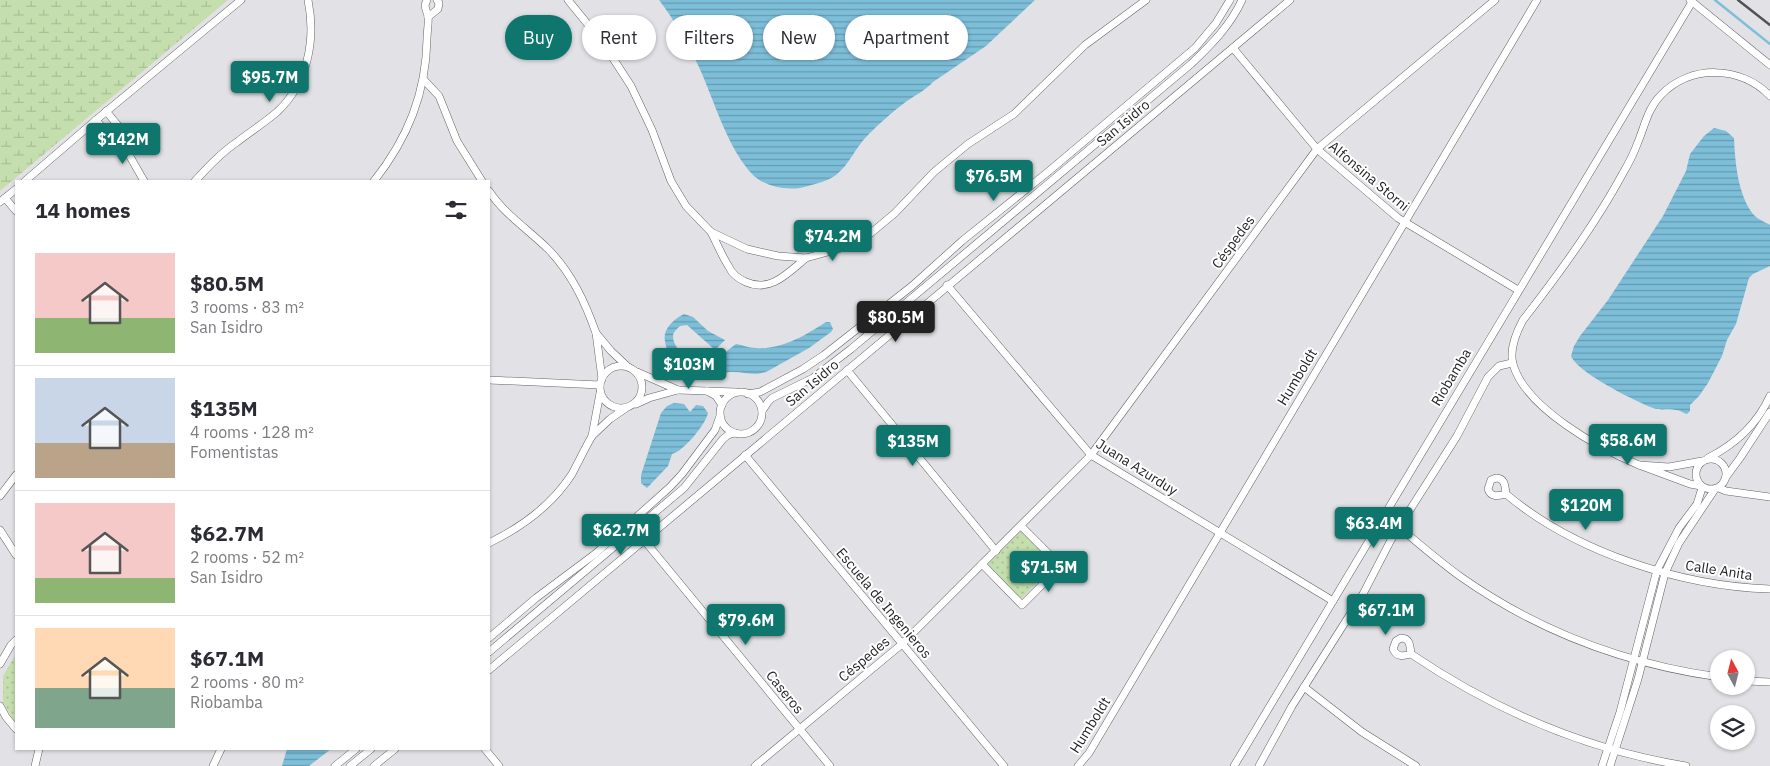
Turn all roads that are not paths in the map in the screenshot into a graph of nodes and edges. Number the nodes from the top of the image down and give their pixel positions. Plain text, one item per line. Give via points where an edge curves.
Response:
1 (241, 0) edge
2 (308, 0) edge
3 (427, 0) edge
4 (437, 0) edge
5 (568, 0) edge
6 (1146, 0) edge
7 (1230, 0) edge
8 (1242, 0) edge
9 (1290, 0) edge
10 (1495, 0) edge
11 (1537, 0) edge
12 (1691, 1) edge
13 (428, 17) junction
14 (1195, 48) junction
15 (1233, 48) junction
16 (1201, 54) junction
17 (1770, 65) edge
18 (424, 80) junction
19 (1770, 96) edge
20 (106, 111) junction
21 (96, 120) junction
22 (115, 122) junction
23 (106, 131) junction
24 (120, 139) junction
25 (1317, 149) junction
26 (1062, 160) junction
27 (1068, 167) junction
28 (26, 180) edge
29 (143, 180) edge
30 (196, 180) edge
31 (375, 180) edge
32 (481, 180) edge
33 (15, 191) edge
34 (490, 192) edge
35 (3, 200) edge
36 (15, 206) edge
37 (1404, 222) junction
38 (711, 232) junction
39 (806, 258) junction
40 (927, 273) junction
41 (933, 280) junction
42 (948, 285) junction
43 (1518, 290) junction
44 (596, 333) junction
45 (1512, 362) junction
46 (632, 369) junction
47 (847, 370) junction
48 (490, 380) edge
49 (601, 385) junction
50 (678, 390) junction
51 (707, 391) junction
52 (745, 393) junction
53 (1770, 398) edge
54 (634, 405) junction
55 (722, 405) junction
56 (626, 408) junction
57 (762, 411) junction
58 (1770, 412) edge
59 (720, 416) junction
60 (735, 433) junction
61 (592, 436) junction
62 (745, 455) junction
63 (1091, 455) junction
64 (1704, 460) junction
65 (1639, 465) junction
66 (15, 476) edge
67 (1726, 478) junction
68 (1702, 487) junction
69 (1717, 488) junction
70 (1506, 494) dead end
71 (0, 496) edge
72 (1770, 497) edge
73 (1021, 526) junction
74 (1399, 526) junction
75 (0, 530) edge
76 (1220, 532) junction
77 (644, 540) junction
78 (490, 542) edge
79 (996, 551) junction
80 (15, 553) edge
81 (982, 564) junction
82 (584, 568) junction
83 (1661, 572) junction
84 (1770, 589) edge
85 (1333, 601) junction
86 (490, 637) edge
87 (15, 641) edge
88 (902, 644) junction
89 (490, 651) edge
90 (1411, 654) dead end
91 (1638, 661) junction
92 (0, 664) edge
93 (490, 669) edge
94 (1710, 676) edge
95 (1755, 681) edge
96 (1770, 682) edge
97 (1304, 687) junction
98 (0, 706) edge
99 (15, 728) edge
100 (800, 729) junction
101 (1607, 749) junction
102 (40, 750) edge
103 (221, 750) edge
104 (355, 750) edge
105 (370, 750) edge
106 (394, 750) edge
107 (486, 750) edge
108 (1615, 751) junction
109 (35, 766) edge
110 (213, 766) edge
111 (335, 766) edge
112 (350, 766) edge
113 (374, 766) edge
114 (500, 766) edge
115 (755, 766) edge
116 (830, 766) edge
117 (1004, 766) edge
118 (1078, 766) edge
119 (1234, 766) edge
120 (1259, 766) edge
121 (1416, 766) edge
122 (1602, 766) edge
123 (1610, 766) edge
124 (1686, 766) edge

1 - 20 street
2 - 30 street via 312,25 310,48 304,71 293,93 278,111 224,153
3 - 13 street via 424,5
4 - 13 street via 438,9
5 - 38 street via 618,64 643,110 677,194
6 - 39 street via 1085,45 1014,114 968,144 934,172 884,223 838,250
7 - 14 street
8 - 16 street via 1231,20
9 - 15 street, San Isidro
10 - 25 street, Céspedes
11 - 37 street, Humboldt
12 - 17 street
12 - 43 street, Riobamba
13 - 18 street
14 - 16 street
14 - 26 street
15 - 25 street, Alfonsina Storni
15 - 42 street, San Isidro
16 - 27 street
18 - 31 street via 404,135
18 - 32 street via 439,96 457,141
19 - 45 street via 1744,78 1716,72 1686,78 1662,94 1647,114 1635,151 1610,196 1520,326 1514,340
20 - 21 street
20 - 22 street
21 - 23 street
21 - 28 street
22 - 23 street via 108,123
22 - 24 street via 120,128
23 - 24 street via 109,136
24 - 29 street
25 - 37 street, Alfonsina Storni
25 - 63 street, Céspedes
26 - 27 street
26 - 40 street
27 - 41 street
33 - 35 street
34 - 44 street via 567,272 585,303
35 - 36 street
37 - 43 street, Alfonsina Storni
37 - 76 street, Humboldt
38 - 39 street via 762,254
38 - 39 street via 729,268 750,284 761,286 777,281
40 - 41 street
40 - 52 street via 803,369 766,389
41 - 57 street via 837,360 812,378 772,398
42 - 47 street, San Isidro
42 - 63 street, Juana Azurduy
43 - 85 street, Riobamba
44 - 46 street
44 - 49 street
45 - 65 street via 1521,384 1539,403 1591,441
45 - 74 street via 1499,366 1488,377 1457,436
46 - 49 street via 613,368 607,372
46 - 50 street
46 - 54 street via 642,380 643,388
47 - 62 street, San Isidro
47 - 79 street
48 - 49 street
49 - 56 street via 605,401 611,406
49 - 61 street
50 - 51 street
50 - 54 street
51 - 52 street
51 - 55 street
52 - 55 street via 730,395
52 - 57 street via 758,400
53 - 64 street via 1747,432 1734,444
54 - 56 street
55 - 59 street
56 - 61 street
57 - 60 street via 760,422 753,430
58 - 67 street
59 - 60 street via 725,427
59 - 82 street via 715,430 682,474
60 - 82 street via 723,439 684,488
61 - 78 street via 572,474 552,500 520,526
62 - 77 street, San Isidro
62 - 88 street, Escuela de Ingenieros
63 - 73 street, Céspedes
63 - 76 street, Juana Azurduy
64 - 65 street via 1669,466
64 - 67 street via 1721,463
64 - 68 street via 1695,473
65 - 68 street
66 - 71 street
67 - 69 street
68 - 69 street
68 - 83 street via 1697,504 1679,528
69 - 72 street
69 - 83 street
70 - 83 street, Calle Anita via 1533,514 1580,540
73 - 79 street, Céspedes
73 - 81 street via 1061,566 1022,605
74 - 91 street via 1433,556 1511,608 1575,639
74 - 97 street via 1348,618
75 - 80 street
76 - 85 street, Juana Azurduy
76 - 118 street, Humboldt via 1089,753
77 - 93 street, San Isidro
77 - 100 street, Caseros
79 - 81 street, Céspedes
81 - 88 street, Céspedes
82 - 86 street via 536,598
82 - 89 street
83 - 84 street, Calle Anita via 1721,584
83 - 91 street
85 - 119 street, Riobamba
87 - 92 street
88 - 100 street, Céspedes
88 - 117 street, Escuela de Ingenieros
90 - 101 street via 1490,701 1549,728
91 - 94 street
91 - 101 street
91 - 108 street via 1638,678
95 - 96 street
97 - 120 street
97 - 121 street via 1362,732
98 - 99 street
100 - 115 street, Céspedes
100 - 116 street, Caseros
101 - 108 street
101 - 122 street
102 - 109 street
103 - 110 street
104 - 111 street
105 - 112 street
106 - 113 street
107 - 114 street
108 - 123 street
108 - 124 street

